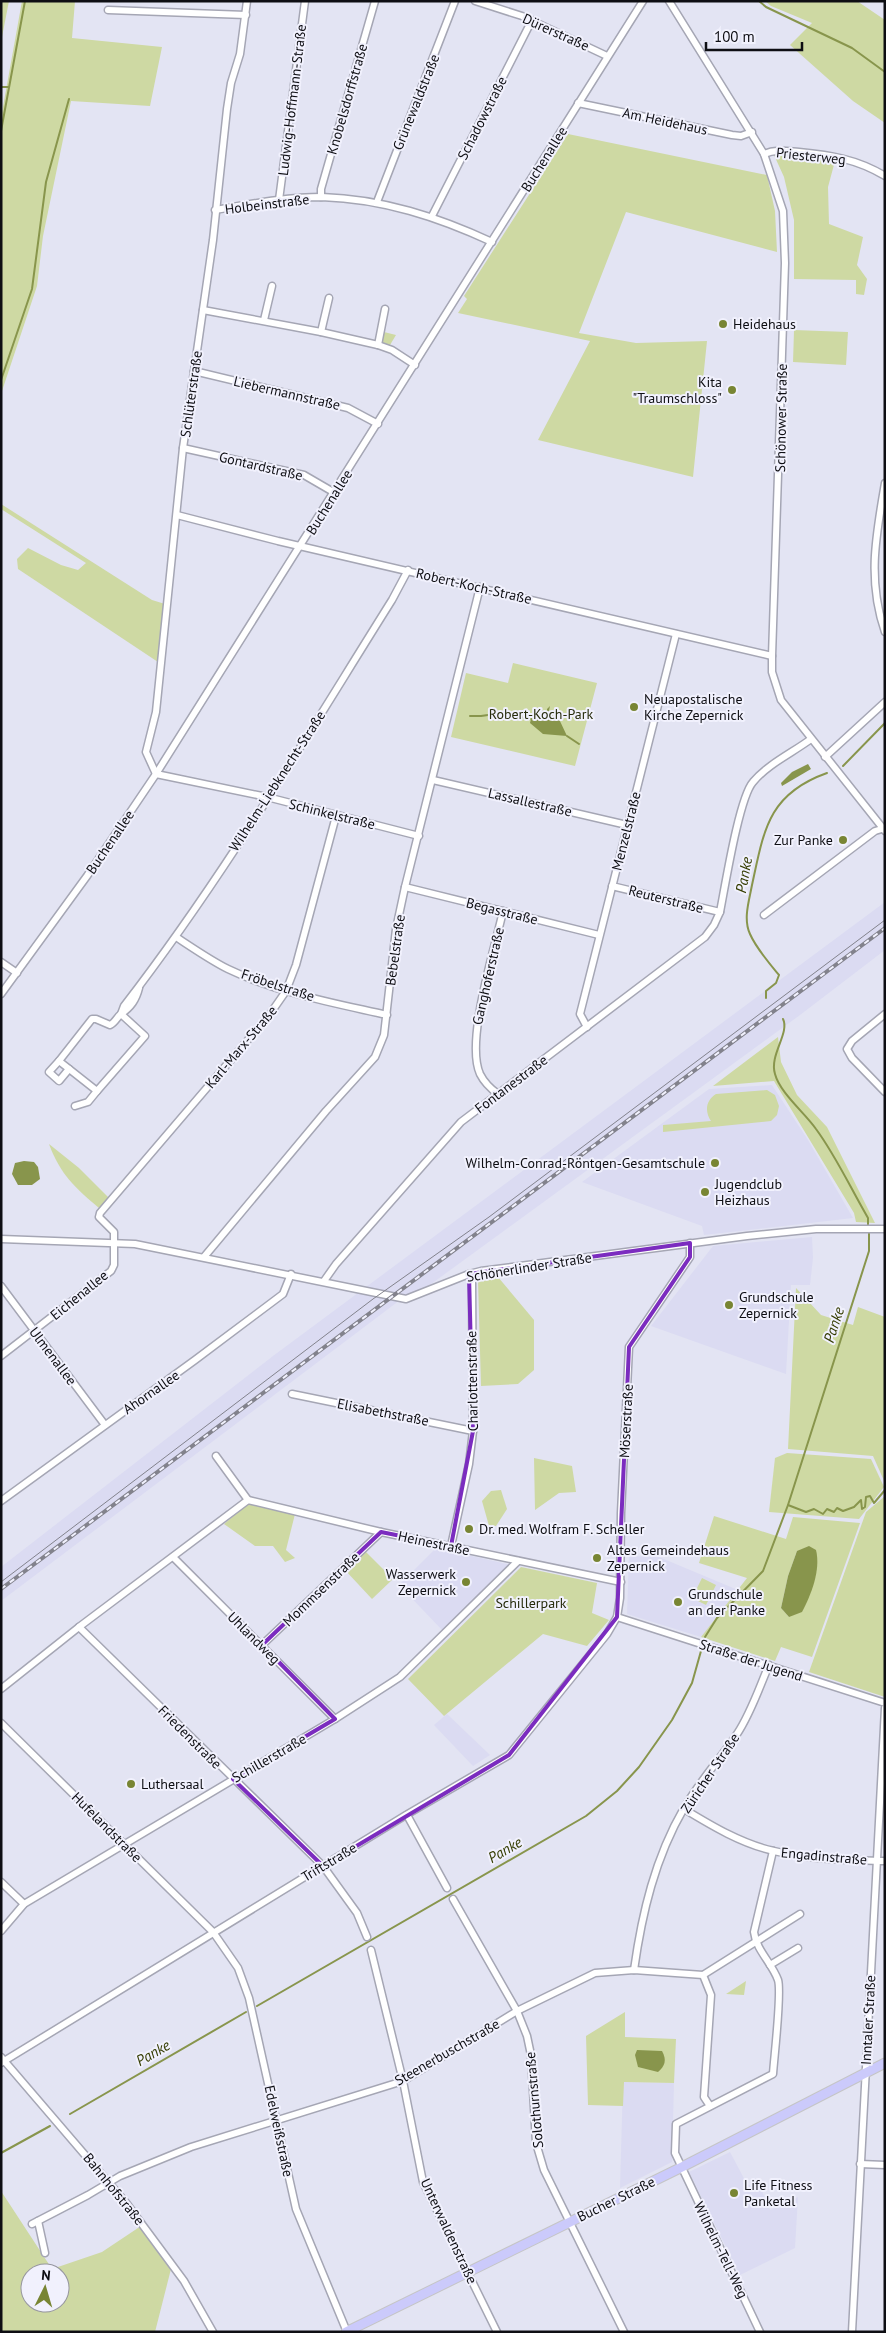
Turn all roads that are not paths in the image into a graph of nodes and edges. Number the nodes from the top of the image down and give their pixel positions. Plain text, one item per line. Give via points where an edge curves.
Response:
1 (248, 1) edge
2 (305, 1) edge
3 (375, 1) edge
4 (456, 1) edge
5 (475, 1) edge
6 (643, 1) edge
7 (670, 1) edge
8 (108, 10) dead end
9 (246, 15) junction
10 (532, 20) junction
11 (607, 56) junction
12 (578, 103) junction
13 (752, 132) junction
14 (764, 154) junction
15 (885, 176) edge
16 (321, 197) junction
17 (279, 200) junction
18 (377, 202) junction
19 (215, 210) junction
20 (432, 216) junction
21 (492, 242) junction
22 (272, 286) dead end
23 (329, 298) dead end
24 (385, 309) dead end
25 (203, 310) junction
26 (264, 320) junction
27 (321, 332) junction
28 (378, 345) junction
29 (415, 365) junction
30 (194, 371) junction
31 (378, 424) junction
32 (183, 448) junction
33 (885, 483) edge
34 (335, 493) junction
35 (177, 515) junction
36 (302, 545) junction
37 (408, 570) junction
38 (480, 587) junction
39 (885, 632) edge
40 (676, 634) junction
41 (772, 656) junction
42 (885, 702) edge
43 (811, 739) junction
44 (826, 757) junction
45 (156, 774) junction
46 (433, 780) junction
47 (267, 797) junction
48 (336, 816) junction
49 (627, 826) junction
50 (884, 831) edge
51 (418, 836) junction
52 (612, 886) junction
53 (406, 887) junction
54 (503, 911) junction
55 (720, 912) junction
56 (764, 915) dead end
57 (599, 935) junction
58 (176, 937) junction
59 (1, 962) edge
60 (17, 973) junction
61 (286, 991) junction
62 (1, 994) edge
63 (121, 1014) junction
64 (885, 1014) edge
65 (387, 1015) junction
66 (587, 1027) junction
67 (59, 1061) junction
68 (69, 1069) junction
69 (97, 1091) junction
70 (885, 1092) edge
71 (498, 1094) junction
72 (74, 1106) dead end
73 (885, 1228) edge
74 (1, 1239) edge
75 (115, 1242) junction
76 (690, 1243) junction
77 (204, 1257) junction
78 (291, 1274) junction
79 (469, 1274) junction
80 (324, 1281) junction
81 (1, 1286) edge
82 (34, 1331) junction
83 (1, 1356) edge
84 (292, 1394) dead end
85 (105, 1425) junction
86 (474, 1431) junction
87 (216, 1456) dead end
88 (248, 1500) junction
89 (1, 1501) edge
90 (381, 1532) junction
91 (451, 1546) junction
92 (174, 1557) junction
93 (518, 1561) junction
94 (621, 1582) junction
95 (617, 1617) junction
96 (79, 1627) junction
97 (262, 1645) junction
98 (769, 1665) junction
99 (1, 1689) edge
100 (885, 1704) edge
101 (885, 1708) edge
102 (335, 1719) junction
103 (1, 1723) edge
104 (233, 1779) junction
105 (684, 1809) junction
106 (407, 1815) junction
107 (125, 1844) junction
108 (773, 1851) junction
109 (876, 1861) junction
110 (885, 1861) edge
111 (323, 1866) junction
112 (1, 1882) edge
113 (447, 1888) dead end
114 (453, 1899) dead end
115 (24, 1904) junction
116 (800, 1914) dead end
117 (1, 1931) edge
118 (213, 1932) junction
119 (367, 1937) dead end
120 (755, 1942) junction
121 (798, 1948) dead end
122 (371, 1950) dead end
123 (770, 1965) junction
124 (634, 1970) junction
125 (703, 1975) junction
126 (517, 2011) junction
127 (2, 2060) edge
128 (885, 2064) edge
129 (866, 2074) junction
130 (402, 2081) junction
131 (710, 2106) junction
132 (276, 2120) junction
133 (860, 2164) junction
134 (885, 2165) edge
135 (681, 2168) junction
136 (110, 2182) junction
137 (570, 2222) junction
138 (45, 2253) dead end
139 (467, 2272) junction
140 (213, 2332) edge
141 (346, 2332) edge
142 (497, 2332) edge
143 (624, 2332) edge
144 (760, 2332) edge
145 (852, 2332) edge

1 - 9 street, Schlüterstraße
2 - 17 street, Ludwig-Hoffmann-Straße
3 - 16 street, Knobelsdorffstraße
4 - 18 street, Grünewaldstraße
5 - 10 street, Dürerstraße
6 - 11 street, Buchenallee
7 - 13 street, Schönower Straße
8 - 9 street
9 - 19 street, Schlüterstraße via 230,91
10 - 11 street, Dürerstraße
10 - 20 street, Schadowstraße
11 - 12 street, Buchenallee
12 - 13 street, Am Heidehaus via 741,136
12 - 21 street, Buchenallee
13 - 14 street, Schönower Straße
14 - 15 street, Priesterweg via 775,150 841,156
14 - 41 street, Schönower Straße via 783,211 786,263
16 - 17 street, Holbeinstraße
16 - 18 street, Holbeinstraße
17 - 19 street, Holbeinstraße
18 - 20 street, Holbeinstraße
19 - 25 street, Schlüterstraße
20 - 21 street, Holbeinstraße
21 - 29 street, Buchenallee
22 - 26 street
23 - 27 street
24 - 28 street
25 - 26 street
25 - 30 street, Schlüterstraße
26 - 27 street
27 - 28 street
28 - 29 street
29 - 31 street, Buchenallee
30 - 31 street, Liebermannstraße via 348,408
30 - 32 street, Schlüterstraße
31 - 34 street, Buchenallee
32 - 34 street, Gontardstraße via 304,475
32 - 35 street, Schlüterstraße
33 - 39 street via 874,546 878,613
34 - 36 street, Buchenallee
35 - 36 street, Robert-Koch-Straße
35 - 45 street, Schlüterstraße via 156,712 146,752
36 - 37 street, Robert-Koch-Straße
36 - 45 street, Buchenallee
37 - 38 street, Robert-Koch-Straße
37 - 47 street, Wilhelm-Liebknecht-Straße
38 - 40 street, Robert-Koch-Straße
38 - 46 street, Bebelstraße
40 - 41 street, Robert-Koch-Straße
40 - 49 street, Menzelstraße
41 - 43 street, Schönower Straße via 772,672 781,700
42 - 44 street
43 - 44 street, Schönower Straße
43 - 55 street via 761,773 751,784 740,815
44 - 50 street, Schönower Straße
45 - 47 street, Schinkelstraße
45 - 60 street, Buchenallee
46 - 49 street, Lassallestraße
46 - 51 street, Bebelstraße
47 - 48 street, Schinkelstraße
47 - 58 street, Wilhelm-Liebknecht-Straße
48 - 51 street, Schinkelstraße
48 - 61 street, Karl-Marx-Straße
49 - 52 street, Menzelstraße
50 - 56 street via 876,831
51 - 53 street, Bebelstraße
52 - 55 street, Reuterstraße
52 - 57 street, Menzelstraße
53 - 54 street, Begasstraße
53 - 65 street, Bebelstraße via 396,929
54 - 57 street, Begasstraße
54 - 71 street, Ganghoferstraße via 476,1028 480,1073
55 - 66 street, Fontanestraße via 714,925 695,946
57 - 66 street, Menzelstraße via 580,1014
58 - 61 street, Fröbelstraße via 228,969
58 - 63 street, Wilhelm-Liebknecht-Straße via 139,986 136,1000
59 - 60 street
60 - 62 street, Buchenallee
61 - 65 street, Fröbelstraße
61 - 75 street, Karl-Marx-Straße via 270,1014 100,1213 99,1217 114,1232
63 - 67 street, Wilhelm-Liebknecht-Straße via 110,1025 92,1019
63 - 69 street via 145,1036
64 - 70 street via 847,1049
65 - 77 street, Bebelstraße via 375,1057
66 - 71 street, Fontanestraße
67 - 68 street
67 - 68 street via 49,1072 59,1081
68 - 69 street
69 - 72 street via 88,1102
71 - 80 street, Fontanestraße via 456,1127
73 - 76 street, Schönerlinder Straße via 816,1230
74 - 75 street, Schönerlinder Straße
75 - 77 street, Schönerlinder Straße
75 - 82 street, Eichenallee via 111,1271
76 - 79 street, Schönerlinder Straße
76 - 94 street, Möserstraße via 690,1257 629,1347
77 - 78 street, Schönerlinder Straße
78 - 80 street, Schönerlinder Straße
78 - 85 street, Ahornallee via 283,1294
79 - 80 street, Schönerlinder Straße via 406,1299
79 - 86 street, Charlottenstraße via 472,1279
81 - 82 street, Ulmenallee
82 - 83 street, Eichenallee
82 - 85 street, Ulmenallee
84 - 86 street, Elisabethstraße
85 - 89 street, Ahornallee
86 - 91 street, Charlottenstraße
87 - 88 street
88 - 90 street, Heinestraße
88 - 92 street
90 - 91 street, Heinestraße
90 - 97 street, Mommsenstraße
91 - 93 street, Heinestraße
92 - 96 street
92 - 97 street, Uhlandweg
93 - 94 street, Heinestraße
93 - 102 street, Schillerstraße via 400,1677
94 - 95 street, Möserstraße
95 - 98 street, Straße der Jugend
95 - 106 street, Triftstraße via 607,1634 510,1755
96 - 99 street
96 - 104 street, Friedenstraße
97 - 102 street, Uhlandweg
98 - 100 street, Straße der Jugend
98 - 105 street, Züricher Straße via 738,1732
101 - 109 street, Inntaler Straße
102 - 104 street, Schillerstraße
103 - 107 street, Hufelandstraße
104 - 107 street, Schillerstraße
104 - 111 street, Friedenstraße
105 - 108 street, Engadinstraße via 740,1840
105 - 124 street, Züricher Straße via 659,1860 650,1888
106 - 111 street, Triftstraße
106 - 113 street
107 - 115 street, Schillerstraße
107 - 118 street, Hufelandstraße
108 - 109 street, Engadinstraße
108 - 120 street via 756,1920
109 - 110 street, Engadinstraße
109 - 129 street, Inntaler Straße
111 - 118 street, Triftstraße
111 - 119 street via 357,1913
112 - 115 street
114 - 126 street, Solothurnstraße
115 - 117 street, Schillerstraße
116 - 120 street
118 - 127 street, Triftstraße
118 - 132 street, Edelweißstraße via 231,1955 246,1985
120 - 123 street
120 - 125 street
121 - 123 street
122 - 130 street, Unterwaldenstraße
123 - 131 street via 779,1982 773,2074
124 - 125 street, Steenerbuschstraße
124 - 126 street, Steenerbuschstraße via 595,1973
125 - 131 street via 711,1995 704,2097
126 - 130 street, Steenerbuschstraße
126 - 137 street, Solothurnstraße via 531,2055 536,2143 544,2170
127 - 136 street, Bahnhofstraße
128 - 129 main road, Bucher Straße
129 - 133 street, Inntaler Straße
129 - 135 main road, Bucher Straße
130 - 132 street, Steenerbuschstraße
130 - 139 street, Unterwaldenstraße via 423,2182
131 - 135 street, Wilhelm-Tell-Weg via 676,2124 675,2153
132 - 136 street, Steenerbuschstraße via 191,2148
132 - 141 street, Edelweißstraße via 300,2222
133 - 134 street
133 - 145 street, Inntaler Straße
135 - 137 main road, Bucher Straße
135 - 144 street, Wilhelm-Tell-Weg
136 - 138 street, Steenerbuschstraße via 35,2222
136 - 140 street, Bahnhofstraße via 184,2282
137 - 139 main road, Bucher Straße
137 - 143 street, Solothurnstraße
139 - 141 main road, Bucher Straße
139 - 142 street, Unterwaldenstraße

